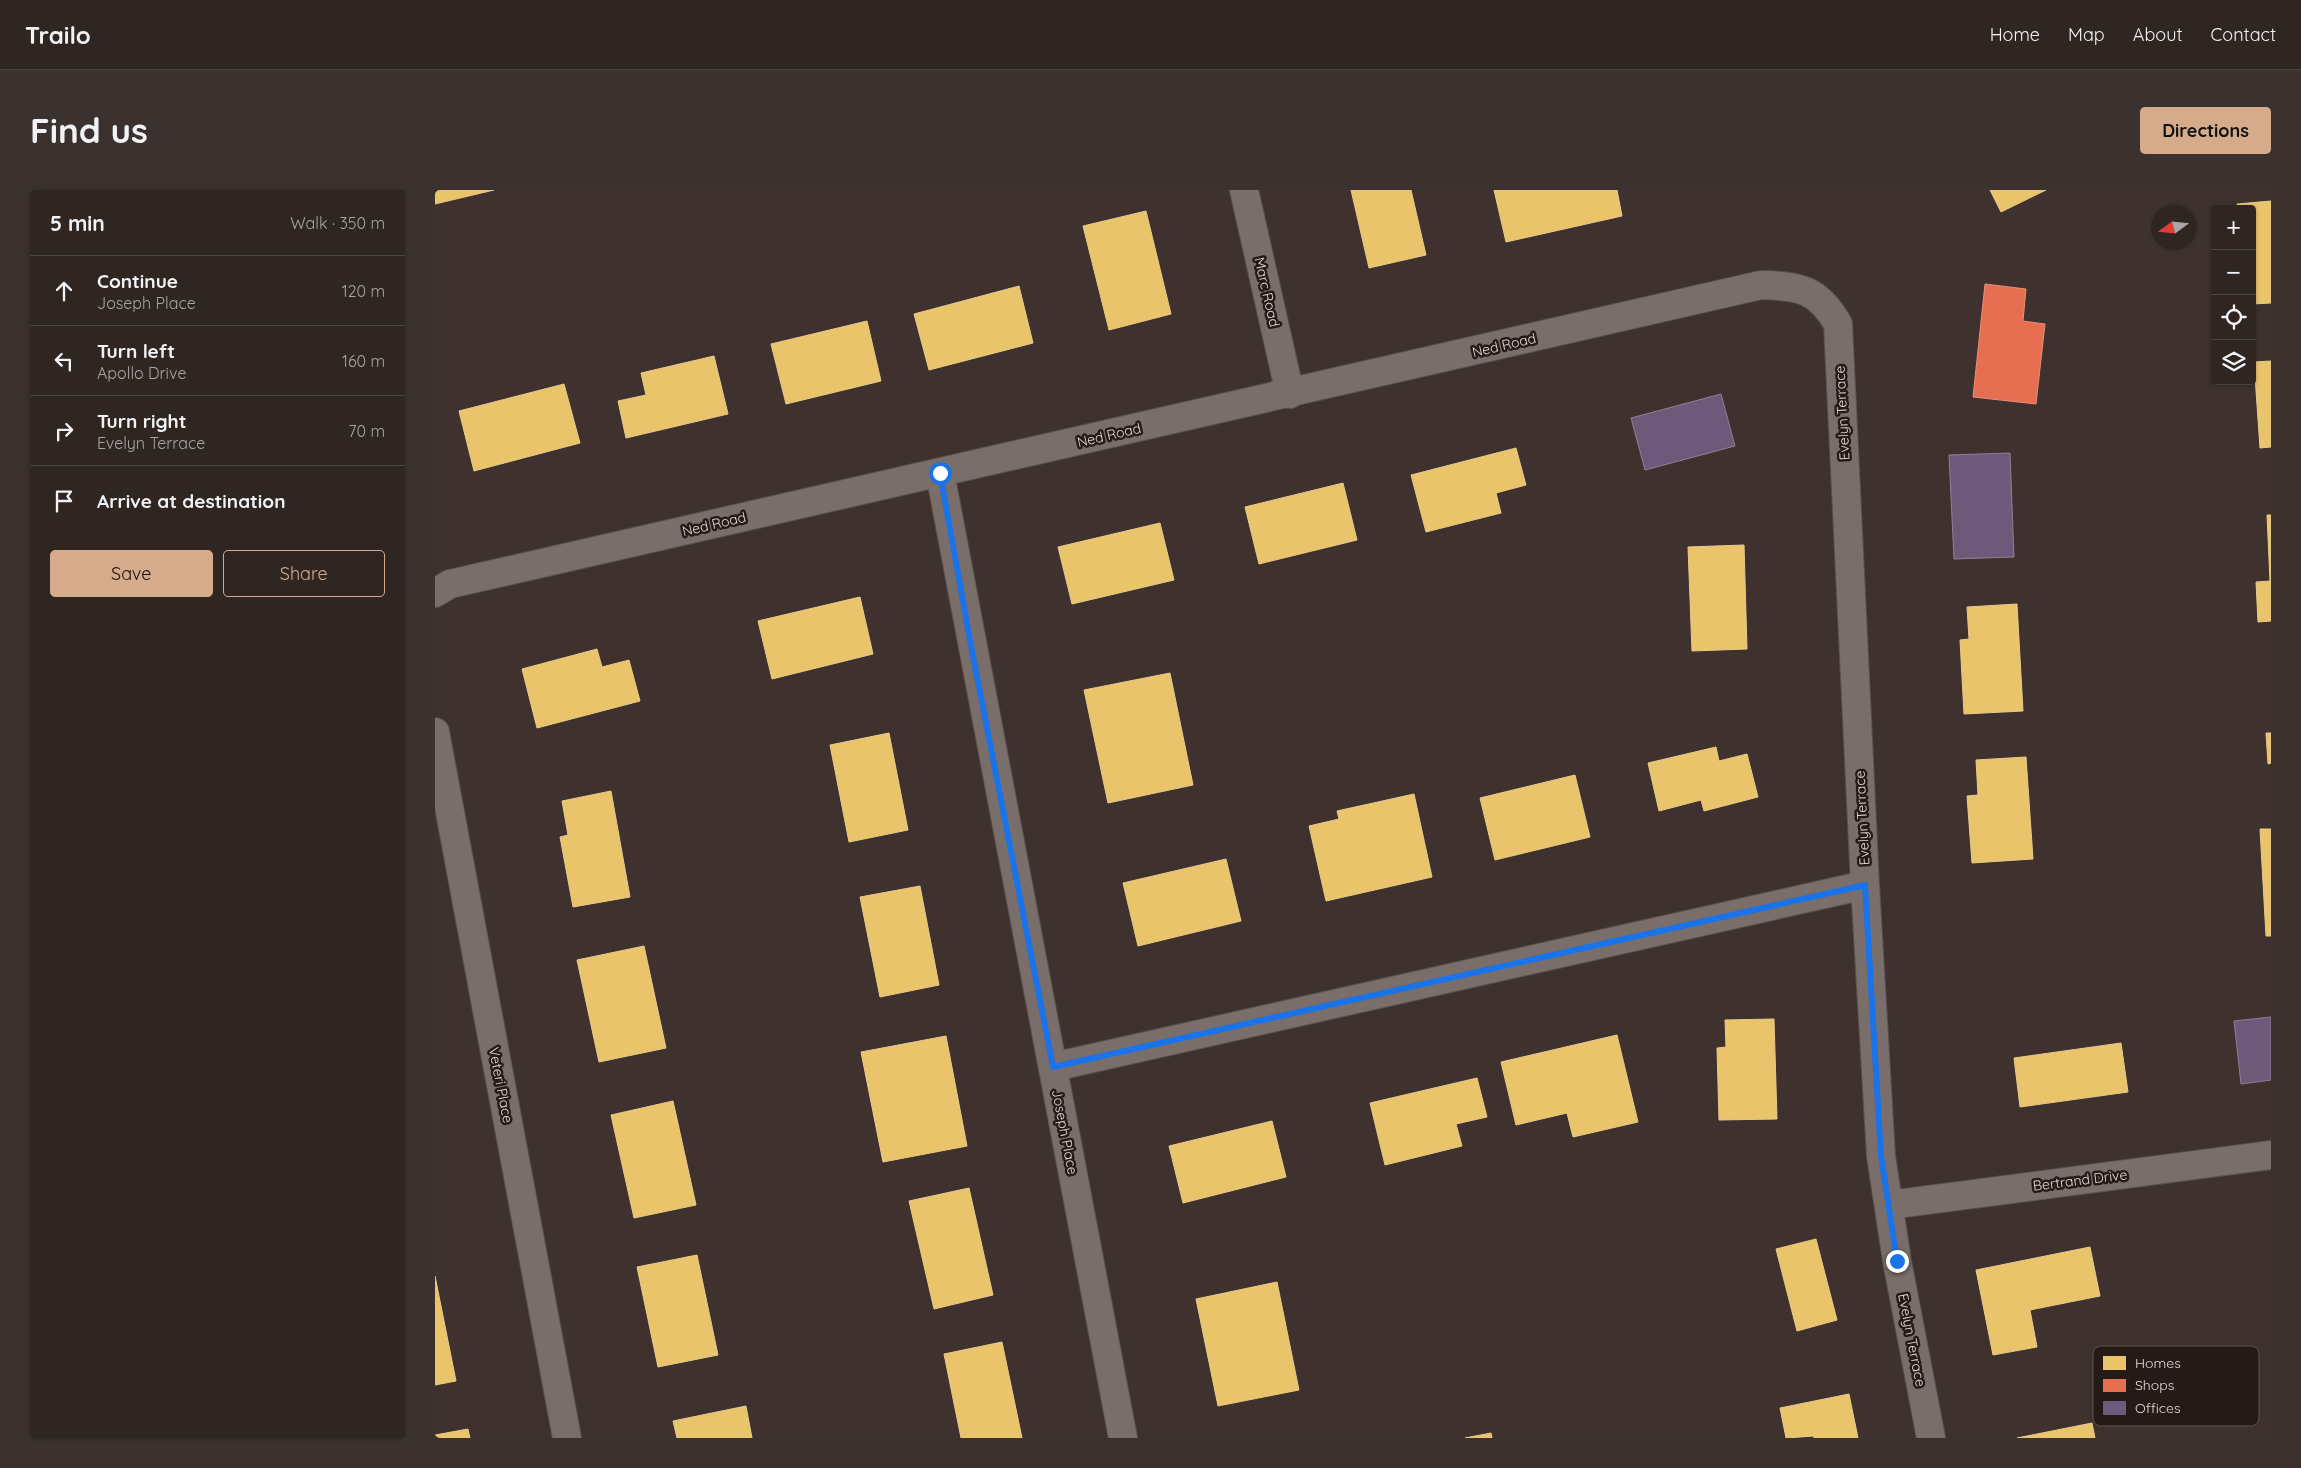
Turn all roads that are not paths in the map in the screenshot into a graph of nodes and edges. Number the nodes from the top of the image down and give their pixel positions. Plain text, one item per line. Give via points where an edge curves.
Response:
1 (1244, 190) edge
2 (1724, 294) joint
3 (1290, 394) junction
4 (940, 473) junction
5 (435, 593) edge
6 (435, 732) edge
7 (1865, 885) junction
8 (1053, 1067) junction
9 (2271, 1155) edge
10 (1889, 1205) junction
11 (567, 1438) edge
12 (1123, 1438) edge
13 (1931, 1438) edge

1 - 3 street, Marc Road
2 - 3 street, Ned Road
2 - 7 street, Evelyn Terrace via 1761,285 1787,286 1810,293 1828,306 1838,324
3 - 4 street, Ned Road
4 - 5 street, Ned Road via 450,584
4 - 8 street, Joseph Place
6 - 11 street, Veteri Place
7 - 8 street
7 - 10 street, Evelyn Terrace via 1881,1156
8 - 12 street, Joseph Place
9 - 10 street, Bertrand Drive
10 - 13 street, Evelyn Terrace

